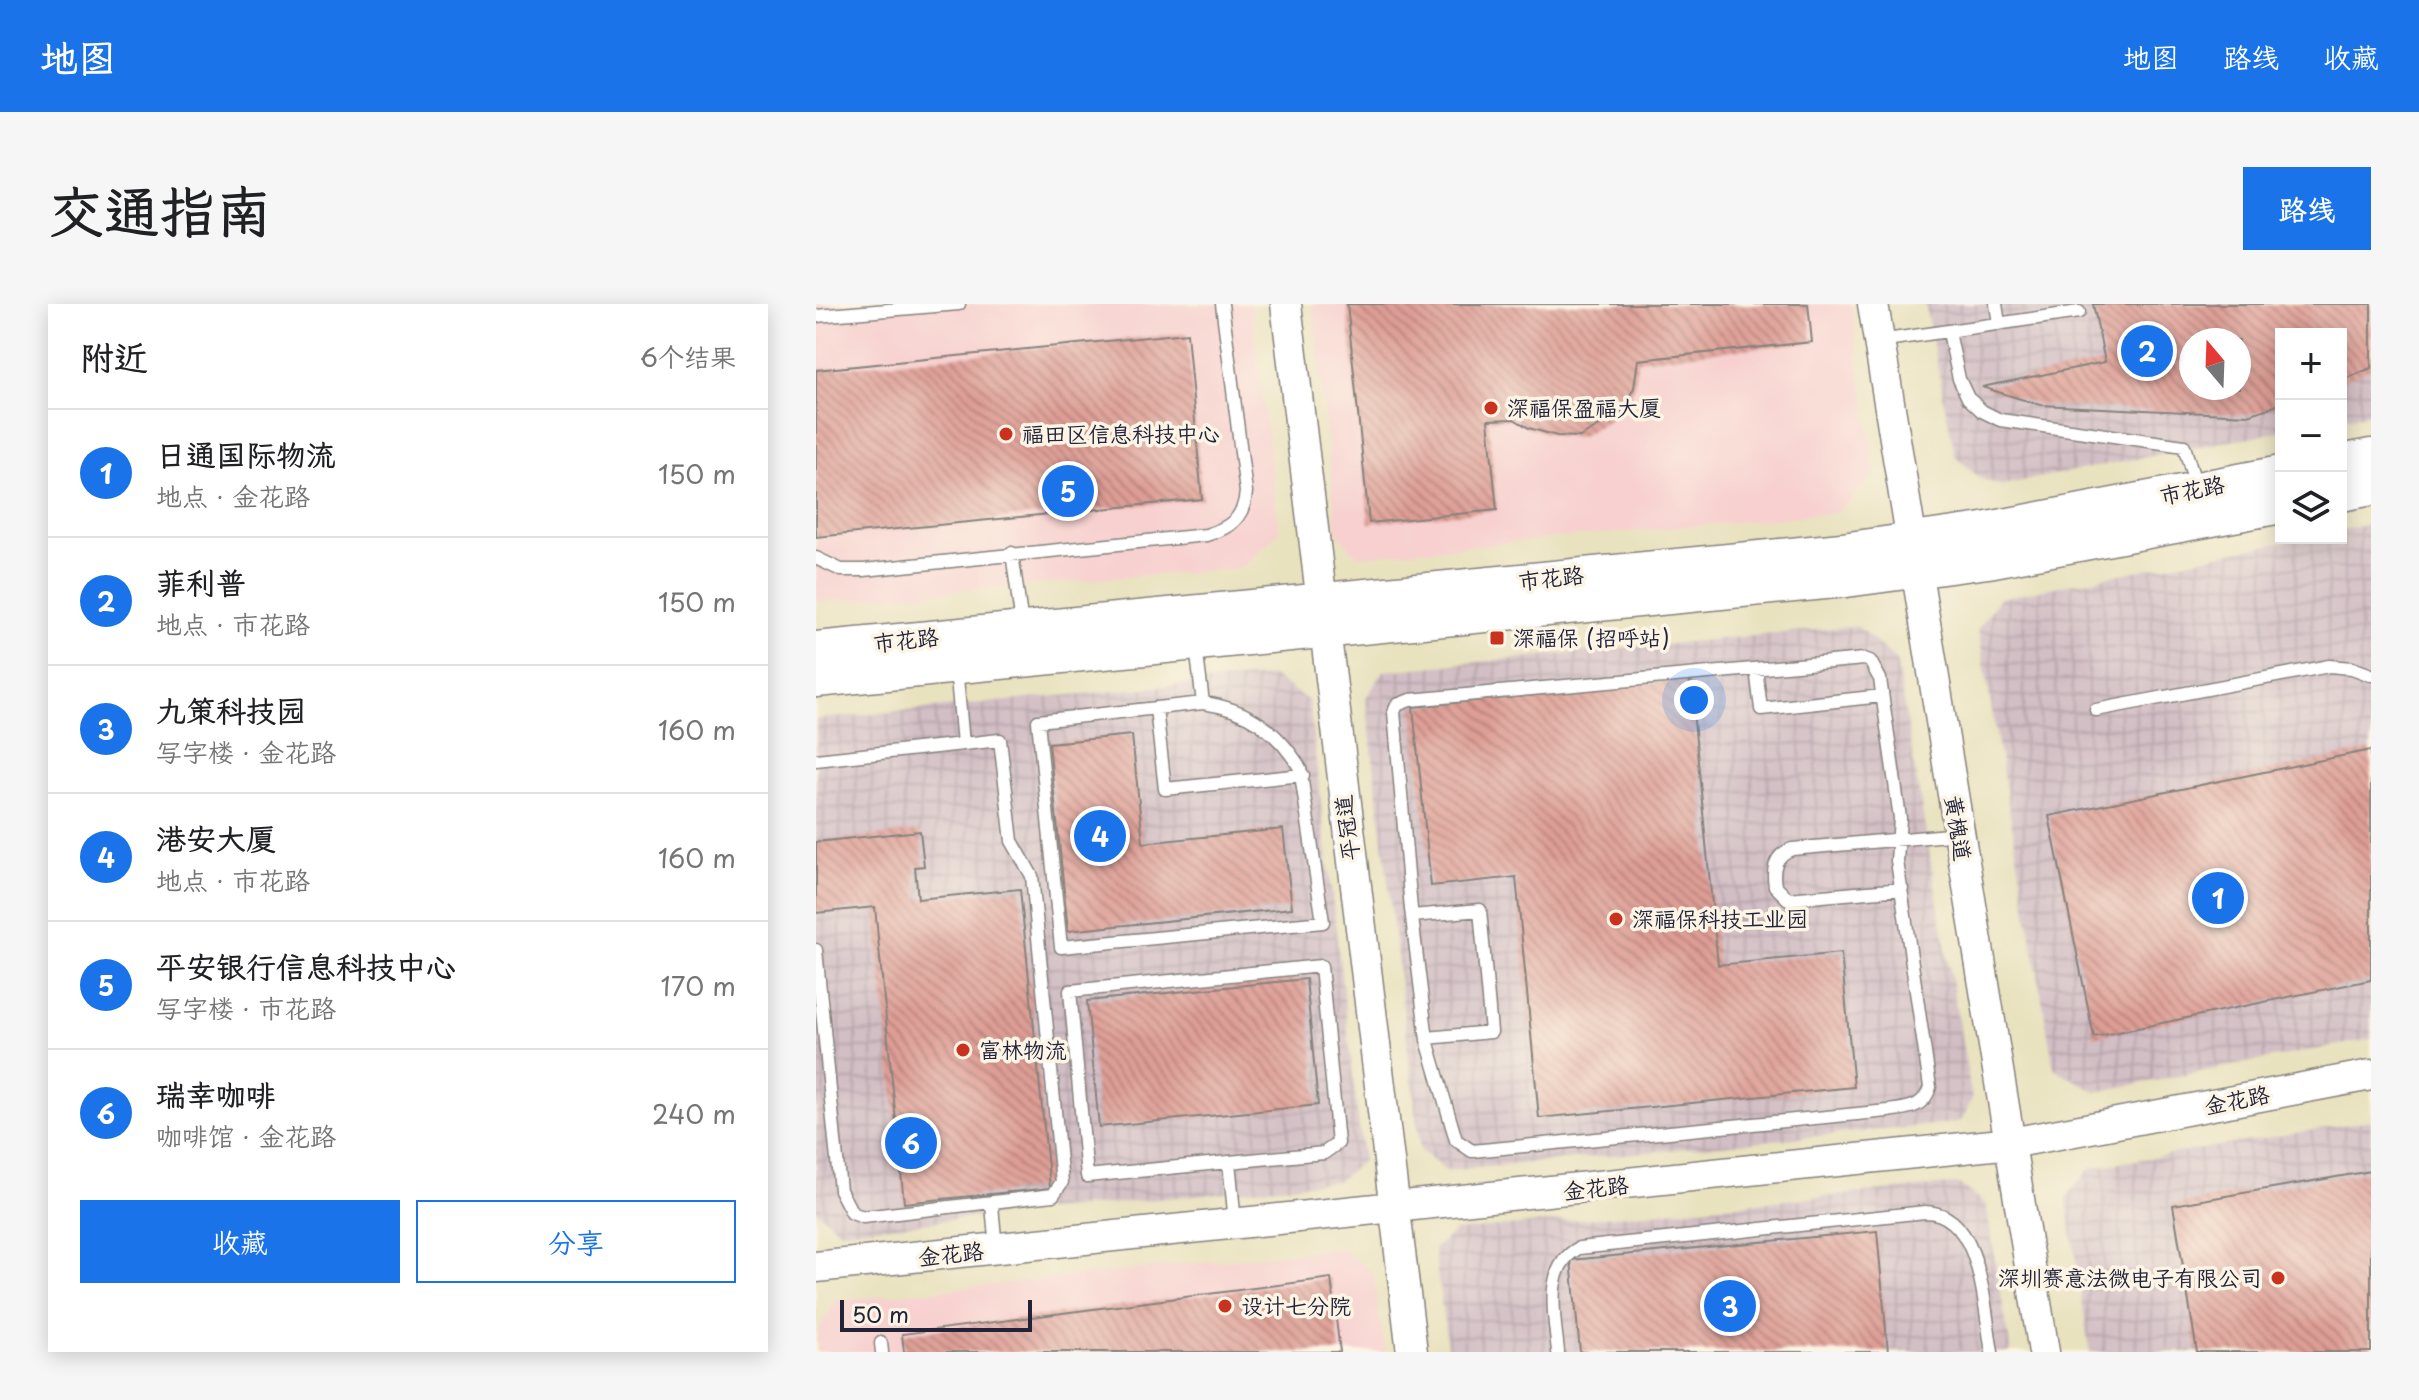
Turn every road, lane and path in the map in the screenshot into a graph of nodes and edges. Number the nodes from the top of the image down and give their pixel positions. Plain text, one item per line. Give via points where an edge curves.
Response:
1 (959, 304) edge
2 (1222, 304) edge
3 (1286, 304) edge
4 (1873, 304) edge
5 (1996, 304) edge
6 (2079, 312) dead end
7 (816, 316) edge
8 (1999, 324) junction
9 (1949, 332) junction
10 (1879, 341) junction
11 (2371, 456) edge
12 (2347, 461) edge
13 (2275, 474) edge
14 (2371, 488) edge
15 (2196, 489) junction
16 (2347, 493) edge
17 (2275, 507) edge
18 (1012, 553) junction
19 (1914, 555) junction
20 (816, 558) edge
21 (1322, 616) junction
22 (1022, 628) junction
23 (1196, 644) junction
24 (816, 649) edge
25 (956, 666) junction
26 (1756, 669) junction
27 (2371, 675) edge
28 (816, 680) edge
29 (1882, 696) junction
30 (1203, 703) junction
31 (1156, 708) junction
32 (2096, 710) dead end
33 (963, 744) junction
34 (816, 760) edge
35 (1303, 775) junction
36 (1960, 834) junction
37 (1900, 838) junction
38 (1902, 889) junction
39 (1412, 916) junction
40 (816, 950) edge
41 (1427, 1038) junction
42 (2371, 1075) edge
43 (2011, 1143) junction
44 (1229, 1162) junction
45 (992, 1205) junction
46 (1393, 1210) junction
47 (1235, 1225) junction
48 (996, 1249) junction
49 (816, 1267) edge
50 (1412, 1352) edge
51 (1558, 1352) edge
52 (1992, 1352) edge
53 (2044, 1352) edge

1 - 7 lane
2 - 18 lane via 1246,492 1236,522 1206,535
3 - 21 street, 平冠道
4 - 10 street, 黄槐道
5 - 8 lane
6 - 8 lane
8 - 9 lane
9 - 10 lane
9 - 15 lane via 1959,379 1982,411 2033,427 2184,446
10 - 19 street, 黄槐道
11 - 12 main road
13 - 15 main road, 市花路
14 - 16 main road
15 - 19 main road, 市花路
17 - 19 main road, 市花路 via 1988,561
18 - 20 lane via 864,570 841,570
18 - 22 lane
19 - 21 main road, 市花路
19 - 36 street, 黄槐道
21 - 22 main road, 市花路
21 - 23 main road, 市花路
21 - 46 street, 平冠道
22 - 24 main road, 市花路
23 - 25 main road, 市花路
23 - 30 lane
25 - 28 main road, 市花路
25 - 33 lane
26 - 29 lane via 1864,659 1878,673
26 - 29 lane via 1761,709
26 - 39 lane via 1397,705
27 - 32 lane via 2329,666
29 - 37 lane
30 - 31 lane
30 - 35 lane via 1227,706 1268,728 1288,747
31 - 35 lane via 1165,789
31 - 35 lane via 1038,721 1061,947 1323,922
33 - 34 lane
33 - 45 lane via 1000,740 1012,841 1032,876 1062,1182 1044,1199
36 - 37 lane
36 - 43 street, 黄槐道
37 - 38 lane
37 - 38 lane via 1792,849 1778,858 1773,876 1788,899
38 - 41 lane via 1930,1087 1918,1106 1472,1151 1456,1140
39 - 41 lane
39 - 41 lane via 1480,910 1491,1032
40 - 45 lane via 844,1202 863,1217
42 - 43 street, 金花路
43 - 46 street, 金花路
43 - 53 street, 黄槐道
44 - 44 lane via 1324,1153 1338,1143 1321,966 1070,991 1087,1176
44 - 47 lane
45 - 48 lane
46 - 47 street, 金花路
46 - 50 street, 平冠道
47 - 48 street, 金花路
48 - 49 street, 金花路
51 - 52 lane via 1555,1278 1566,1255 1579,1248 1939,1212 1964,1232 1973,1254

